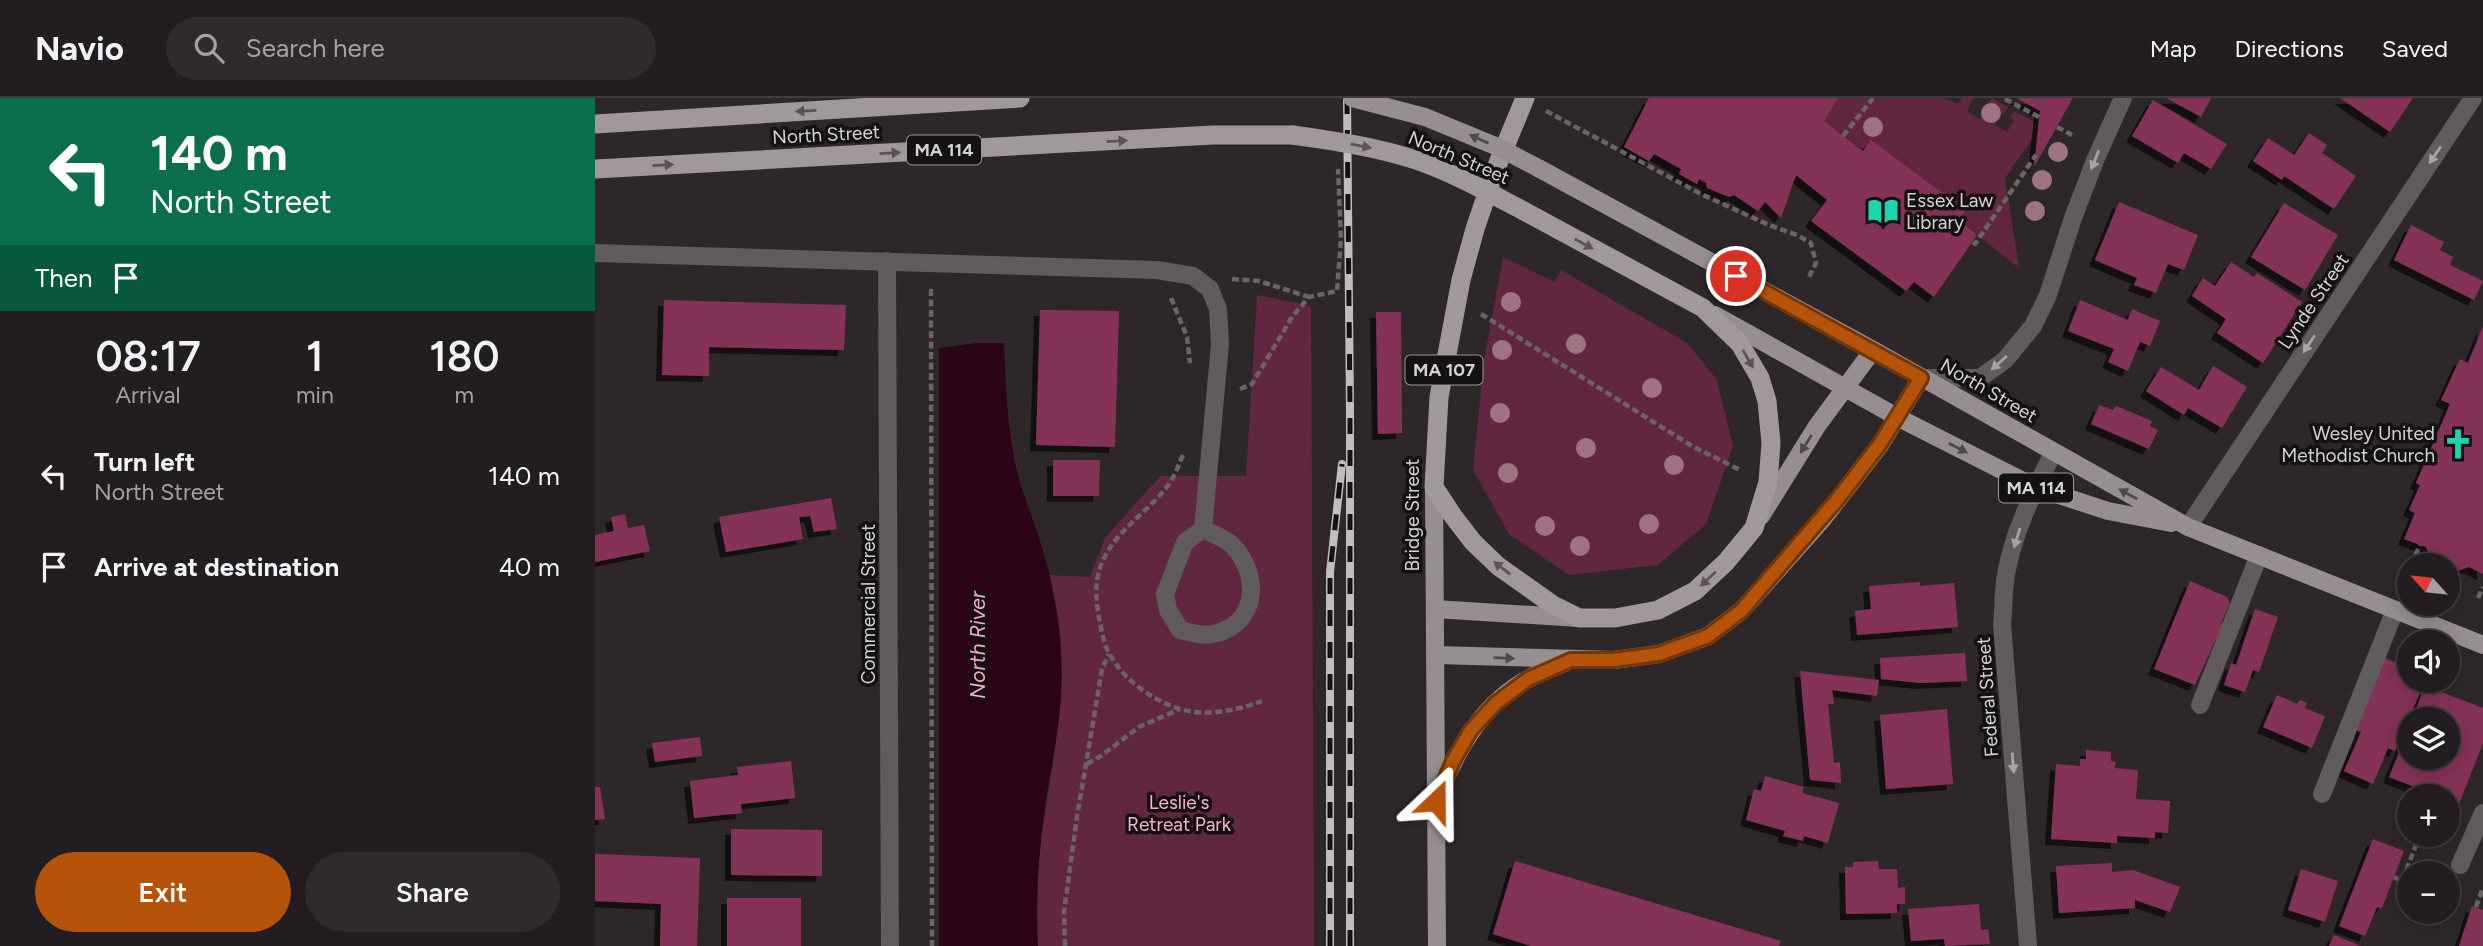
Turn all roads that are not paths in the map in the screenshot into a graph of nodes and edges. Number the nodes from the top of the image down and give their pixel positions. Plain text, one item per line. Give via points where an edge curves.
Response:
1 (1020, 98) edge
2 (1352, 98) edge
3 (2123, 98) edge
4 (2473, 98) edge
5 (1525, 99) edge
6 (595, 124) edge
7 (595, 169) edge
8 (595, 253) edge
9 (887, 261) junction
10 (1703, 308) junction
11 (1873, 350) junction
12 (1921, 378) junction
13 (1844, 387) junction
14 (1897, 417) junction
15 (2053, 453) junction
16 (1434, 487) junction
17 (2035, 487) junction
18 (2188, 527) junction
19 (1754, 528) junction
20 (1203, 529) junction
21 (2259, 555) junction
22 (1435, 609) junction
23 (2395, 610) junction
24 (1579, 618) junction
25 (2483, 645) edge
26 (1436, 655) junction
27 (1571, 660) junction
28 (2200, 705) dead end
29 (2322, 794) dead end
30 (1436, 801) junction
31 (2483, 813) edge
32 (2461, 865) dead end
33 (890, 946) edge
34 (1437, 946) edge
35 (2028, 946) edge

1 -> 6 highway, North Street
11 -> 2 main road, North Street / MA 114, bridge via 1486,142 1425,117
3 -> 12 street via 2033,326 2005,360 1980,378
4 -> 18 street, Lynde Street
5 - 16 highway, Bridge Street / MA 107 via 1494,173 1461,280 1439,397
7 -> 10 highway, North Street / MA 114, bridge via 1213,135 1293,135 1381,150 1466,181
8 - 9 street
9 - 20 street via 1157,270 1193,276 1210,289 1218,309 1220,344
9 - 33 street, Commercial Street
10 - 13 main road, North Street / MA 114
10 -> 19 highway via 1740,344 1760,378 1767,401 1768,482
11 - 12 main road, North Street / MA 114
11 - 13 main road
12 - 14 main road
12 - 15 main road, North Street / MA 114
13 - 14 main road, North Street / MA 114
13 -> 19 main road
14 -> 17 main road, North Street / MA 114
14 - 27 main road via 1822,520 1741,611 1708,636 1659,654
15 - 17 street, Federal Street
18 -> 15 main road, North Street / MA 114
16 - 22 main road, Bridge Street / MA 107
24 -> 16 highway via 1498,566 1473,542
17 - 18 main road, North Street / MA 114 via 2108,511
17 -> 35 street, Federal Street via 2006,574 2003,624
18 - 21 main road, North Street / MA 114
19 -> 24 highway via 1695,591 1658,610 1615,618
20 - 20 street via 1185,542 1165,594 1180,630 1196,635 1218,633 1239,621 1252,601 1250,572 1231,545
21 - 23 main road, North Street / MA 114
21 - 28 street
22 - 24 main road
22 - 26 main road, Bridge Street / MA 107
23 - 25 main road, North Street / MA 114
23 - 29 street
26 -> 27 main road
26 - 30 main road, Bridge Street / MA 107
27 - 30 main road via 1528,679 1496,703 1471,730
30 - 34 main road, Bridge Street / MA 107
31 - 32 street

